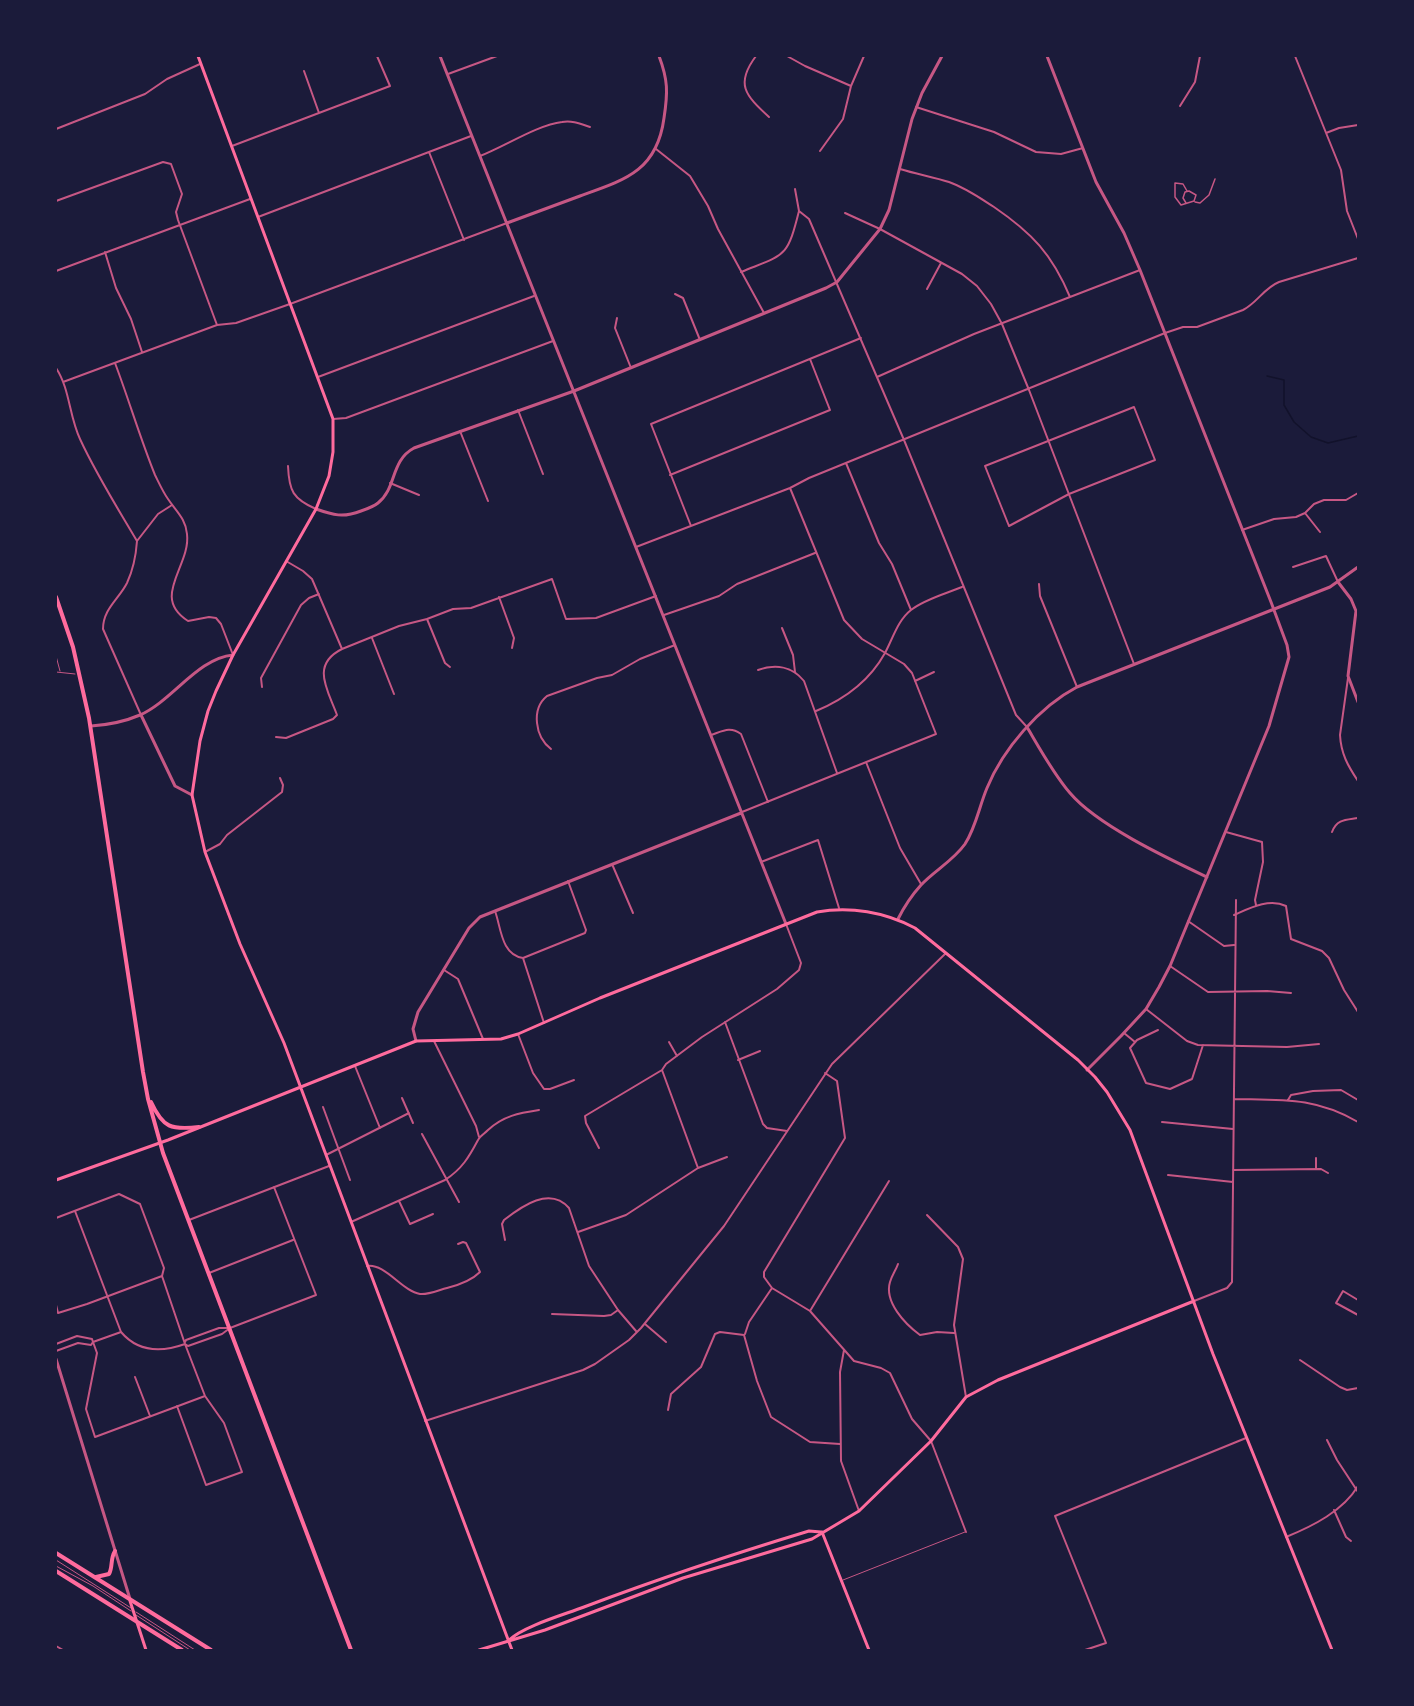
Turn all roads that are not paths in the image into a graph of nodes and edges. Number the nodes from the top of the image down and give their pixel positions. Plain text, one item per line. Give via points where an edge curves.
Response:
1 (198, 56) edge
2 (377, 56) edge
3 (440, 56) edge
4 (497, 56) edge
5 (658, 56) edge
6 (756, 56) edge
7 (787, 56) edge
8 (864, 56) edge
9 (942, 56) edge
10 (1047, 56) edge
11 (1200, 56) edge
12 (1295, 56) edge
13 (201, 64) junction
14 (304, 71) dead end
15 (448, 74) junction
16 (851, 86) junction
17 (1180, 106) dead end
18 (916, 107) junction
19 (320, 113) junction
20 (769, 117) dead end
21 (1359, 125) edge
22 (590, 127) dead end
23 (56, 129) edge
24 (1326, 133) junction
25 (472, 136) junction
26 (231, 146) junction
27 (1083, 148) junction
28 (656, 149) junction
29 (820, 151) dead end
30 (429, 152) junction
31 (480, 156) junction
32 (900, 169) junction
33 (1215, 179) dead end
34 (795, 189) dead end
35 (1187, 191) junction
36 (251, 199) junction
37 (56, 201) edge
38 (1194, 201) junction
39 (1186, 203) junction
40 (800, 211) junction
41 (845, 213) dead end
42 (258, 217) junction
43 (507, 223) junction
44 (179, 226) junction
45 (880, 228) junction
46 (1359, 239) edge
47 (464, 240) junction
48 (105, 252) junction
49 (1359, 258) edge
50 (941, 263) junction
51 (1140, 270) junction
52 (56, 271) edge
53 (741, 272) junction
54 (837, 282) junction
55 (927, 289) dead end
56 (675, 294) dead end
57 (536, 295) junction
58 (1070, 297) junction
59 (290, 304) junction
60 (764, 314) junction
61 (617, 318) dead end
62 (1002, 324) junction
63 (217, 325) junction
64 (1165, 333) junction
65 (861, 338) junction
66 (554, 340) junction
67 (700, 340) junction
68 (142, 352) junction
69 (810, 359) junction
70 (115, 363) junction
71 (56, 368) edge
72 (631, 368) junction
73 (318, 377) junction
74 (877, 377) junction
75 (63, 382) junction
76 (1029, 390) junction
77 (574, 391) junction
78 (518, 410) junction
79 (333, 419) junction
80 (460, 431) junction
81 (904, 440) junction
82 (1049, 441) junction
83 (846, 463) junction
84 (288, 466) dead end
85 (543, 474) dead end
86 (670, 475) junction
87 (390, 483) junction
88 (790, 488) junction
89 (1359, 493) edge
90 (1069, 494) junction
91 (419, 495) dead end
92 (488, 501) dead end
93 (172, 505) junction
94 (316, 509) junction
95 (1305, 513) junction
96 (691, 526) junction
97 (1242, 530) junction
98 (1320, 532) dead end
99 (137, 541) junction
100 (636, 547) junction
101 (815, 553) junction
102 (286, 561) junction
103 (1293, 567) dead end
104 (1359, 567) edge
105 (1338, 582) junction
106 (1039, 584) dead end
107 (963, 586) junction
108 (319, 594) junction
109 (656, 596) junction
110 (56, 597) edge
111 (499, 597) junction
112 (911, 610) junction
113 (1274, 610) junction
114 (664, 615) junction
115 (428, 619) junction
116 (782, 628) dead end
117 (371, 637) junction
118 (675, 645) junction
119 (512, 648) dead end
120 (342, 649) junction
121 (885, 652) junction
122 (233, 655) junction
123 (56, 656) edge
124 (1135, 664) junction
125 (450, 667) dead end
126 (758, 670) dead end
127 (56, 672) edge
128 (795, 672) junction
129 (934, 672) dead end
130 (60, 673) junction
131 (80, 675) junction
132 (1348, 676) junction
133 (915, 681) junction
134 (262, 687) dead end
135 (1077, 687) junction
136 (394, 694) dead end
137 (1359, 702) edge
138 (816, 711) junction
139 (141, 715) junction
140 (91, 726) junction
141 (1027, 727) junction
142 (711, 735) junction
143 (276, 737) dead end
144 (551, 749) dead end
145 (866, 761) junction
146 (837, 773) junction
147 (280, 778) dead end
148 (1359, 781) edge
149 (192, 795) junction
150 (768, 802) junction
151 (741, 813) junction
152 (1359, 818) edge
153 (1225, 832) junction
154 (1332, 832) dead end
155 (205, 852) junction
156 (761, 862) junction
157 (612, 864) junction
158 (1207, 877) junction
159 (568, 881) junction
160 (921, 884) junction
161 (1236, 900) dead end
162 (1257, 905) junction
163 (839, 908) junction
164 (495, 911) junction
165 (633, 913) dead end
166 (1234, 915) junction
167 (898, 919) junction
168 (1188, 921) junction
169 (786, 924) junction
170 (1234, 945) junction
171 (946, 953) junction
172 (523, 958) junction
173 (1170, 966) junction
174 (444, 970) junction
175 (1234, 992) junction
176 (1291, 993) dead end
177 (1146, 1009) junction
178 (1359, 1012) edge
179 (725, 1022) junction
180 (544, 1023) junction
181 (1158, 1030) dead end
182 (1124, 1033) junction
183 (518, 1034) junction
184 (483, 1039) junction
185 (416, 1041) junction
186 (434, 1041) junction
187 (669, 1042) dead end
188 (1135, 1042) junction
189 (1319, 1044) dead end
190 (1203, 1045) junction
191 (1233, 1045) junction
192 (760, 1051) dead end
193 (677, 1056) junction
194 (738, 1060) junction
195 (356, 1066) junction
196 (662, 1070) junction
197 (1087, 1070) junction
198 (825, 1073) junction
199 (574, 1080) dead end
200 (300, 1087) junction
201 (147, 1093) junction
202 (402, 1098) dead end
203 (1234, 1099) junction
204 (1288, 1100) junction
205 (1359, 1100) edge
206 (323, 1107) dead end
207 (539, 1110) dead end
208 (409, 1113) junction
209 (1162, 1122) dead end
210 (1359, 1122) edge
211 (413, 1123) dead end
212 (199, 1127) junction
213 (380, 1128) junction
214 (1233, 1130) junction
215 (787, 1131) junction
216 (422, 1134) dead end
217 (479, 1137) junction
218 (160, 1143) junction
219 (599, 1148) dead end
220 (339, 1149) junction
221 (326, 1155) junction
222 (727, 1157) dead end
223 (1316, 1158) dead end
224 (329, 1166) junction
225 (698, 1168) junction
226 (1316, 1168) junction
227 (1233, 1170) junction
228 (1328, 1173) dead end
229 (1168, 1176) dead end
230 (56, 1179) edge
231 (350, 1180) dead end
232 (446, 1180) junction
233 (889, 1180) dead end
234 (1233, 1182) junction
235 (274, 1187) junction
236 (399, 1201) junction
237 (459, 1202) dead end
238 (75, 1211) junction
239 (433, 1214) dead end
240 (927, 1215) dead end
241 (56, 1218) edge
242 (189, 1220) junction
243 (351, 1222) junction
244 (578, 1232) junction
245 (294, 1240) junction
246 (505, 1240) dead end
247 (458, 1244) dead end
248 (898, 1264) dead end
249 (367, 1266) junction
250 (209, 1273) junction
251 (162, 1276) junction
252 (772, 1288) junction
253 (107, 1297) junction
254 (1359, 1300) edge
255 (1194, 1301) junction
256 (56, 1307) edge
257 (618, 1310) junction
258 (810, 1311) junction
259 (552, 1314) dead end
260 (1359, 1315) edge
261 (644, 1324) junction
262 (230, 1328) junction
263 (121, 1332) junction
264 (637, 1332) junction
265 (954, 1333) junction
266 (744, 1335) junction
267 (93, 1342) junction
268 (666, 1342) dead end
269 (56, 1344) edge
270 (184, 1344) junction
271 (844, 1350) junction
272 (56, 1351) edge
273 (56, 1359) edge
274 (1300, 1360) dead end
275 (135, 1377) dead end
276 (1359, 1388) edge
277 (205, 1396) junction
278 (966, 1397) junction
279 (177, 1406) junction
280 (668, 1410) dead end
281 (150, 1416) junction
282 (425, 1421) junction
283 (1246, 1438) junction
284 (1327, 1440) dead end
285 (931, 1441) junction
286 (840, 1444) junction
287 (1358, 1489) edge
288 (1334, 1510) junction
289 (859, 1511) junction
290 (822, 1532) junction
291 (966, 1532) joint
292 (1286, 1537) junction
293 (1351, 1540) dead end
294 (115, 1551) junction
295 (56, 1553) edge
296 (56, 1560) edge
297 (56, 1566) edge
298 (56, 1571) edge
299 (93, 1576) junction
300 (841, 1581) junction
301 (130, 1599) junction
302 (134, 1612) junction
303 (137, 1622) junction
304 (507, 1641) junction
305 (56, 1646) edge
306 (63, 1650) edge
307 (146, 1650) edge
308 (171, 1650) edge
309 (182, 1650) edge
310 (190, 1650) edge
311 (195, 1650) edge
312 (211, 1650) edge
313 (351, 1650) edge
314 (479, 1650) edge
315 (512, 1650) edge
316 (869, 1650) edge
317 (1085, 1650) edge
318 (1332, 1650) edge

1 - 13 main road
2 - 19 street via 390,86
3 - 15 street
4 - 15 street
5 - 28 street via 668,94
6 - 20 street via 744,74 744,84 748,96
7 - 16 street
8 - 16 street
9 - 18 street
10 - 27 street
11 - 17 street via 1195,82
12 - 24 street
13 - 23 street via 145,94
13 - 26 main road
14 - 19 street
15 - 25 street
16 - 29 street via 843,119
18 - 27 street via 994,132 1036,152 1061,154
18 - 32 street
19 - 26 street
21 - 24 street
22 - 31 street via 562,122
24 - 46 street via 1341,170 1347,211
25 - 30 street
25 - 31 street
26 - 36 main road
27 - 51 street
28 - 43 street via 623,180
28 - 53 street via 690,176
30 - 42 street
30 - 47 street
31 - 43 street
32 - 45 street via 892,204
32 - 58 street via 957,185 1014,220 1048,255
33 - 38 street via 1206,199 1199,204
34 - 40 street
35 - 38 street via 1196,195
35 - 39 street
35 - 39 street via 1183,184 1175,183 1176,200 1180,205
36 - 42 main road
36 - 44 street
37 - 44 street via 167,162 182,194 176,212
38 - 39 street
40 - 53 street via 787,250
40 - 54 street via 809,219
41 - 45 street
42 - 59 main road
43 - 47 street
43 - 57 street
44 - 48 street
44 - 63 street
45 - 50 street
45 - 54 street
47 - 59 street
48 - 52 street
48 - 68 street
49 - 64 street via 1271,285 1243,310 1197,327
50 - 55 street
50 - 62 street via 976,286
51 - 58 street
51 - 64 street
53 - 60 street
54 - 60 street
54 - 65 street
56 - 67 street via 683,298
57 - 66 street
57 - 73 street
58 - 62 street
59 - 63 street via 236,323
59 - 73 main road
60 - 67 street
61 - 72 street via 615,328
62 - 74 street
62 - 76 street
63 - 68 street
64 - 76 street
64 - 97 street
65 - 69 street
65 - 74 street
66 - 77 street
66 - 79 street via 346,418
67 - 72 street
68 - 70 street
69 - 86 street via 651,424
69 - 86 street via 830,410
70 - 75 street
70 - 93 street via 156,475
71 - 75 street
72 - 77 street
73 - 79 main road
74 - 81 street
75 - 99 street via 79,438
76 - 81 street
76 - 82 street
77 - 78 street
77 - 100 street
78 - 80 street
78 - 85 street
79 - 94 main road via 329,476
80 - 87 street via 408,451
80 - 92 street
81 - 83 street
81 - 107 street
82 - 90 street
82 - 90 street via 985,466 1009,526
82 - 90 street via 1134,407 1155,460
83 - 88 street
83 - 112 street
84 - 94 street via 294,495
86 - 96 street
87 - 91 street
87 - 94 street via 378,503 350,515
88 - 96 street
88 - 101 street
89 - 95 street via 1346,500 1324,500
90 - 124 street
93 - 99 street via 158,514
93 - 122 street via 179,512 188,536 171,594 176,611 188,621 216,618
94 - 102 main road
95 - 97 street
95 - 98 street
96 - 100 street
97 - 113 street
99 - 139 street via 128,581 107,611 103,628
100 - 109 street
101 - 114 street
101 - 121 street via 844,620 862,639
102 - 108 street via 308,575
102 - 122 main road
103 - 105 street via 1326,556
104 - 105 street
105 - 113 street
105 - 132 street via 1356,611
106 - 135 street via 1040,596
107 - 112 street
107 - 141 street via 1017,716
108 - 120 street
108 - 134 street via 301,605 261,678
109 - 111 street via 596,618 566,619 552,579
109 - 114 street
110 - 131 main road
111 - 115 street
111 - 119 street via 514,638
112 - 121 street
113 - 124 street
113 - 153 street via 1288,651 1288,666 1269,726
114 - 118 street
115 - 117 street
115 - 125 street
116 - 128 street
117 - 120 street
117 - 136 street
118 - 142 street
118 - 144 street via 621,671 542,700 538,732
120 - 143 street via 329,657 323,674 337,715 286,738
121 - 133 street via 904,664
121 - 138 street via 857,687
122 - 139 street via 217,658
122 - 149 main road via 208,711
123 - 130 lane
124 - 135 street
126 - 128 street via 776,666
127 - 130 lane
128 - 138 street via 807,686
129 - 133 street
130 - 131 lane
131 - 140 main road
132 - 137 street
132 - 148 street via 1340,744
133 - 145 street via 936,734
135 - 141 street via 1062,695
138 - 146 street
139 - 140 street
139 - 149 street via 175,786
140 - 201 main road
141 - 158 street via 1070,793 1093,813
141 - 160 street via 994,772 963,846
142 - 150 street via 726,729 741,734
142 - 151 street
145 - 146 street
145 - 160 street via 900,848
146 - 150 street
147 - 155 street via 282,792
149 - 155 main road
150 - 151 street
151 - 156 street
151 - 157 street
152 - 154 street via 1340,821
153 - 158 street
153 - 162 street via 1262,842
155 - 200 main road
156 - 163 street via 818,840
156 - 169 street
157 - 159 street
157 - 165 street
158 - 168 street
159 - 164 street
159 - 172 street via 585,933
160 - 167 street
161 - 166 street
162 - 166 street
162 - 178 street via 1286,906 1292,939 1322,951 1329,958
163 - 167 main road
163 - 169 main road
164 - 172 street via 507,948
164 - 174 street via 475,921
166 - 170 street
167 - 171 main road
168 - 170 street via 1224,946
168 - 173 street
169 - 179 street via 801,966 777,989
169 - 180 main road
170 - 175 street
171 - 197 main road
171 - 198 street
172 - 180 street
173 - 175 street via 1208,992
173 - 177 street
174 - 184 street via 458,979
174 - 185 street via 413,1023
175 - 176 street
175 - 191 street
177 - 182 street
177 - 190 street via 1187,1041
179 - 193 street
179 - 194 street
180 - 183 main road
181 - 188 street
182 - 188 street
182 - 197 street
183 - 184 main road
183 - 199 street via 533,1073 544,1089
184 - 186 main road
185 - 186 main road
185 - 195 main road
186 - 217 street
187 - 193 street
188 - 190 street via 1130,1048 1146,1083 1170,1089 1192,1079
189 - 191 street
190 - 191 street
191 - 203 street
192 - 194 street
193 - 196 street
194 - 215 street via 763,1124
195 - 200 main road
195 - 213 street
196 - 219 street via 585,1116
196 - 225 street
197 - 255 main road via 1107,1092 1130,1130
198 - 215 street
198 - 252 street via 837,1081 845,1138 764,1272
200 - 212 main road
200 - 221 main road
201 - 212 main road via 166,1125
201 - 218 main road
202 - 208 street
203 - 204 street
203 - 214 street
204 - 205 street via 1291,1095 1313,1091 1344,1091
204 - 210 street via 1329,1107
206 - 220 street
207 - 217 street via 505,1117
208 - 211 street
208 - 213 street
209 - 214 street
212 - 218 main road
213 - 220 street
214 - 227 street
215 - 261 street via 724,1227
216 - 232 street
217 - 232 street via 468,1160
218 - 230 main road
218 - 242 main road
220 - 221 street
220 - 231 street
221 - 224 main road
222 - 225 street
223 - 226 street
224 - 235 street
224 - 243 main road
225 - 244 street via 626,1215
226 - 227 street
226 - 228 street
227 - 234 street
229 - 234 street
232 - 236 street
232 - 237 street
233 - 258 street
234 - 255 street via 1231,1285
235 - 242 street
235 - 245 street
236 - 239 street via 410,1224
236 - 243 street
238 - 241 street
238 - 251 street via 119,1194 140,1204 164,1268
238 - 253 street
240 - 265 street via 958,1247 963,1259
242 - 250 main road
243 - 249 main road
244 - 246 street via 566,1204 548,1197 504,1220
244 - 257 street via 589,1266
245 - 250 street
245 - 262 street via 316,1295
247 - 249 street via 466,1244 480,1272 468,1282 433,1292 420,1294 374,1265
248 - 265 street via 889,1289 899,1314 920,1335
249 - 282 main road
250 - 262 main road
251 - 253 street
251 - 270 street
252 - 258 street
252 - 266 street
253 - 256 street via 58,1312
253 - 263 street
254 - 260 street via 1343,1291 1336,1303
255 - 278 main road via 998,1380
255 - 283 main road
257 - 259 street via 604,1316
257 - 264 street
258 - 271 street
261 - 264 street
261 - 268 street
262 - 270 street via 188,1346
262 - 270 street via 219,1328
262 - 313 main road
263 - 267 street
263 - 270 street via 145,1348 162,1350
264 - 282 street via 583,1370
265 - 278 street
266 - 280 street via 715,1334 701,1366 671,1394
266 - 286 street via 771,1417 810,1442
267 - 269 street via 77,1336
267 - 272 street
267 - 281 street via 97,1353 86,1410 95,1437
270 - 277 street
271 - 285 street via 854,1361 890,1373 912,1419
271 - 286 street via 840,1372
273 - 294 street
274 - 276 street via 1347,1390
275 - 281 street
277 - 279 street
277 - 279 street via 225,1423 242,1472 206,1485
278 - 285 main road
279 - 281 street
282 - 304 main road
283 - 292 main road
283 - 317 street via 1055,1516 1106,1643
284 - 287 street
285 - 289 main road
285 - 291 street
286 - 289 street via 843,1468
287 - 288 street
288 - 292 street via 1315,1525
288 - 293 street
289 - 290 main road
290 - 300 main road
290 - 304 main road via 812,1539 683,1578
290 - 304 main road via 809,1531 679,1571 515,1634
291 - 300 lane
292 - 318 main road
294 - 299 main road via 109,1574
294 - 301 street
295 - 299 main road
296 - 302 lane
297 - 302 lane
298 - 303 main road
299 - 301 main road
300 - 316 main road
301 - 302 main road
301 - 312 main road
302 - 303 main road
302 - 310 lane
302 - 311 lane
303 - 307 main road
303 - 309 main road
304 - 314 main road
304 - 315 main road
305 - 306 street
308 - 309 main road

